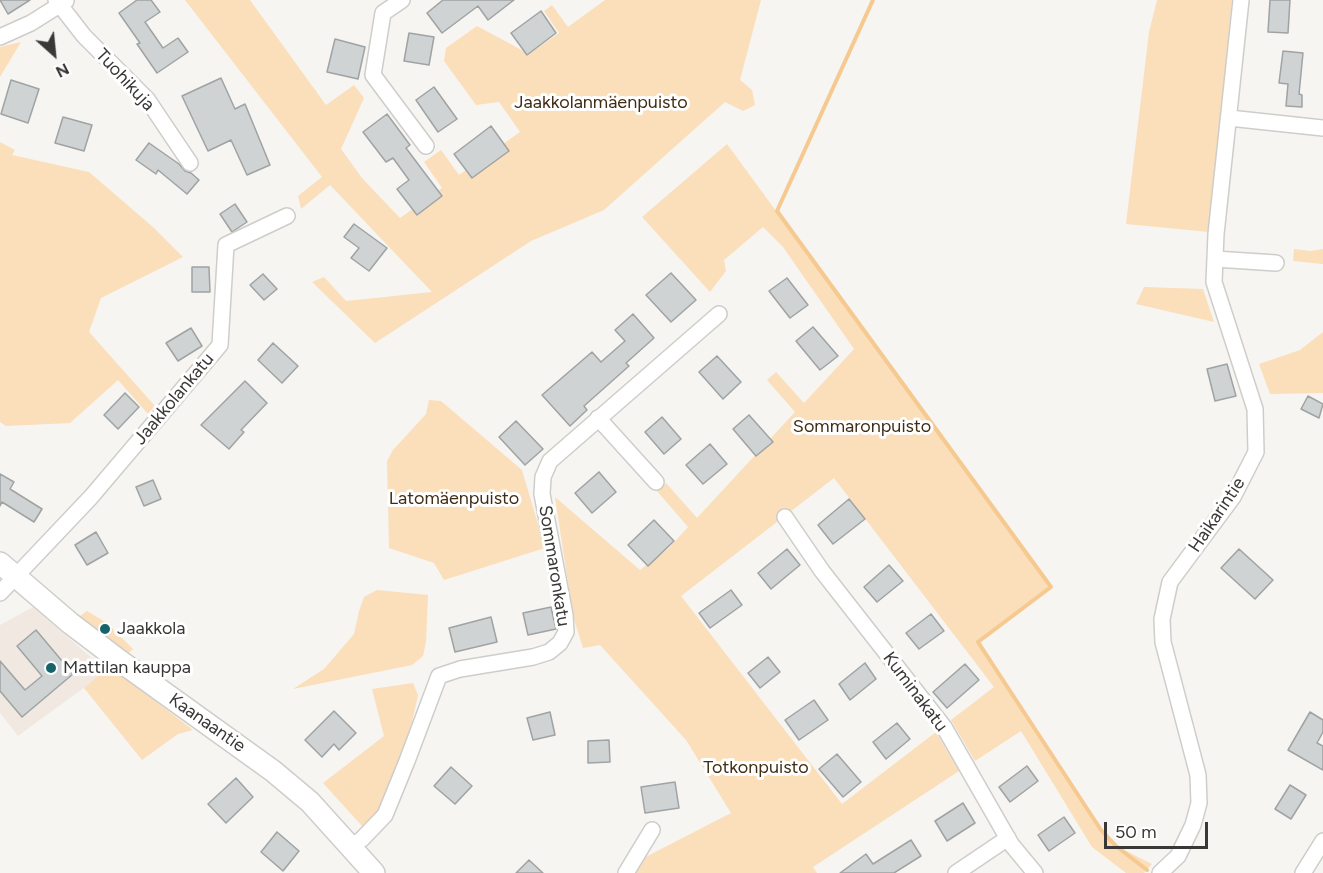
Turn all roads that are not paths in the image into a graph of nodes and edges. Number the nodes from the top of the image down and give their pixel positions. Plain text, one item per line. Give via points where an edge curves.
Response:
1 (402, 0) edge
2 (1241, 0) edge
3 (61, 2) edge
4 (0, 37) edge
5 (1230, 118) junction
6 (1323, 128) edge
7 (426, 146) dead end
8 (190, 163) dead end
9 (287, 216) dead end
10 (1215, 259) junction
11 (1276, 263) dead end
12 (719, 314) dead end
13 (598, 418) junction
14 (656, 482) dead end
15 (785, 517) dead end
16 (8, 570) edge
17 (0, 592) edge
18 (652, 830) dead end
19 (1008, 838) junction
20 (1323, 841) edge
21 (351, 847) junction
22 (374, 873) edge
23 (626, 873) edge
24 (956, 873) edge
25 (1035, 873) edge
26 (1160, 873) edge
27 (1303, 873) edge

1 - 7 street via 383,13 373,75
2 - 5 street, Haikarintie
3 - 4 street via 31,23
3 - 8 street, Tuohikuja via 84,36 147,99
5 - 6 street
5 - 10 street, Haikarintie
9 - 16 street, Jaakkolankatu via 226,245 220,345 91,497 21,569
10 - 11 street
10 - 26 street, Haikarintie via 1214,282 1255,409 1256,452 1233,497 1170,582 1162,619 1163,642 1197,775 1199,803 1178,856
12 - 13 street, Sommaronkatu
13 - 14 street
13 - 21 street, Sommaronkatu via 550,461 543,477 542,494 566,632 560,643 533,657 439,676 384,815
15 - 19 street, Kuminakatu via 822,571 944,727
16 - 17 street
16 - 21 street, Kaanaantie via 112,655 273,771 310,802
18 - 23 street
19 - 24 street
19 - 25 street, Kuminakatu
20 - 27 street
21 - 22 street, Kaanaantie

